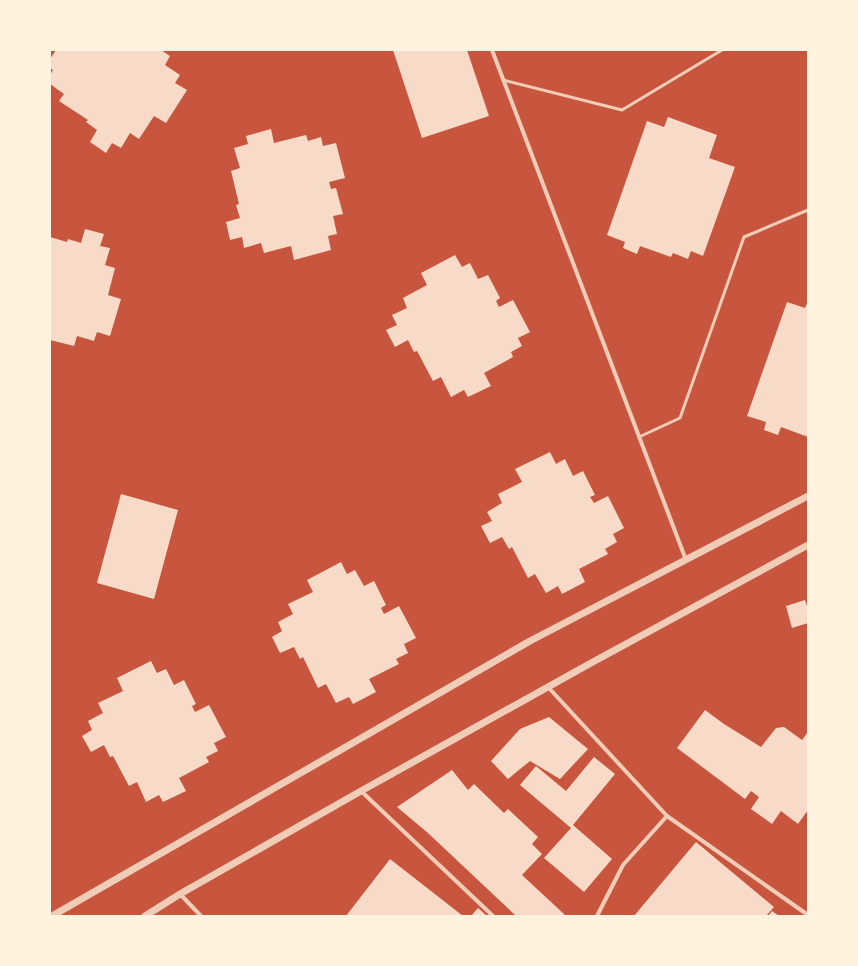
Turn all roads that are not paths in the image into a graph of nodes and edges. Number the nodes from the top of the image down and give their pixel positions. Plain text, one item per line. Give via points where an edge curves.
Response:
1 (492, 50) edge
2 (722, 50) edge
3 (503, 80) junction
4 (808, 210) edge
5 (639, 437) junction
6 (808, 496) edge
7 (808, 545) edge
8 (686, 560) junction
9 (548, 687) junction
10 (361, 791) junction
11 (667, 816) junction
12 (180, 894) junction
13 (808, 915) edge
14 (52, 916) edge
15 (145, 916) edge
16 (201, 916) edge
17 (493, 916) edge
18 (597, 916) edge

1 - 3 street
2 - 3 lane via 622,110
3 - 5 street
4 - 5 lane via 744,237 680,418
5 - 8 street
6 - 8 street
7 - 9 street
8 - 14 street via 530,641
9 - 10 street
9 - 11 street
10 - 12 street
10 - 17 street
11 - 13 street
11 - 18 street via 623,865
12 - 15 street
12 - 16 street

